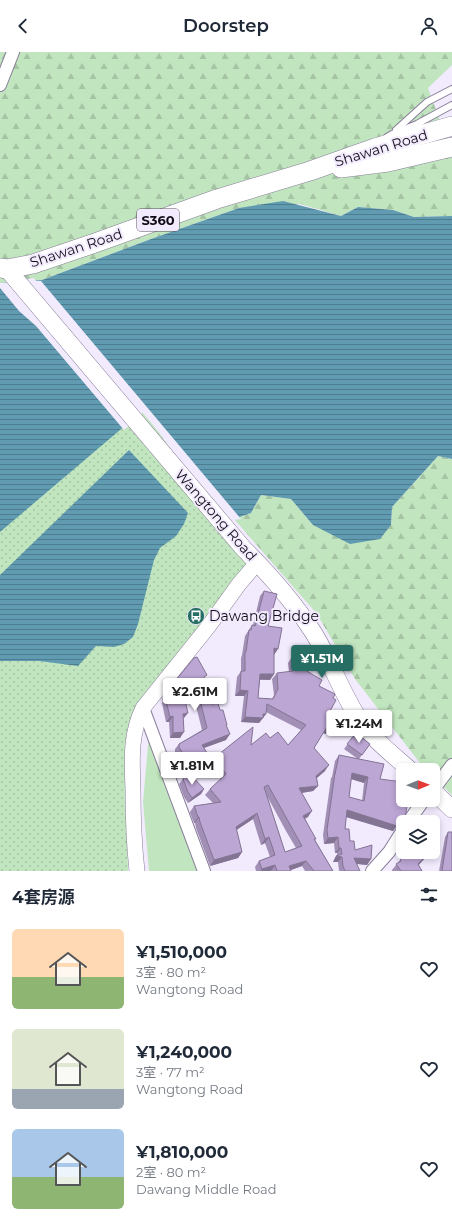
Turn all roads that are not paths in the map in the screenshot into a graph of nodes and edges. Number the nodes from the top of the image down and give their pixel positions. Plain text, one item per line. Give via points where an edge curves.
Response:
1 (13, 52) edge
2 (0, 85) edge
3 (452, 89) edge
4 (452, 105) edge
5 (452, 126) edge
6 (392, 134) junction
7 (420, 135) junction
8 (452, 147) edge
9 (375, 148) junction
10 (424, 154) junction
11 (310, 171) junction
12 (4, 269) edge
13 (256, 563) junction
14 (143, 708) junction
15 (402, 763) edge
16 (452, 765) edge
17 (440, 781) edge
18 (440, 797) edge
19 (452, 809) edge
20 (396, 841) edge
21 (137, 871) edge
22 (204, 871) edge
23 (372, 871) edge

1 - 2 street
3 - 6 lane via 427,102
4 - 6 lane
5 - 7 main road, Shawan Road / S360
6 - 9 lane
7 - 9 main road, Shawan Road / S360
7 - 10 main road
8 - 10 main road, Shawan Road / S360
9 - 11 main road, Shawan Road / S360
10 - 11 main road, Shawan Road / S360 via 373,164
11 - 12 main road, Shawan Road / S360 via 217,199 32,264
12 - 13 main road, Wangtong Road
13 - 14 street
13 - 15 main road, Wangtong Road via 293,603 314,633 358,717 370,733
14 - 21 street via 136,721 133,739 133,838
14 - 22 street
16 - 17 street
18 - 19 main road
20 - 23 street

